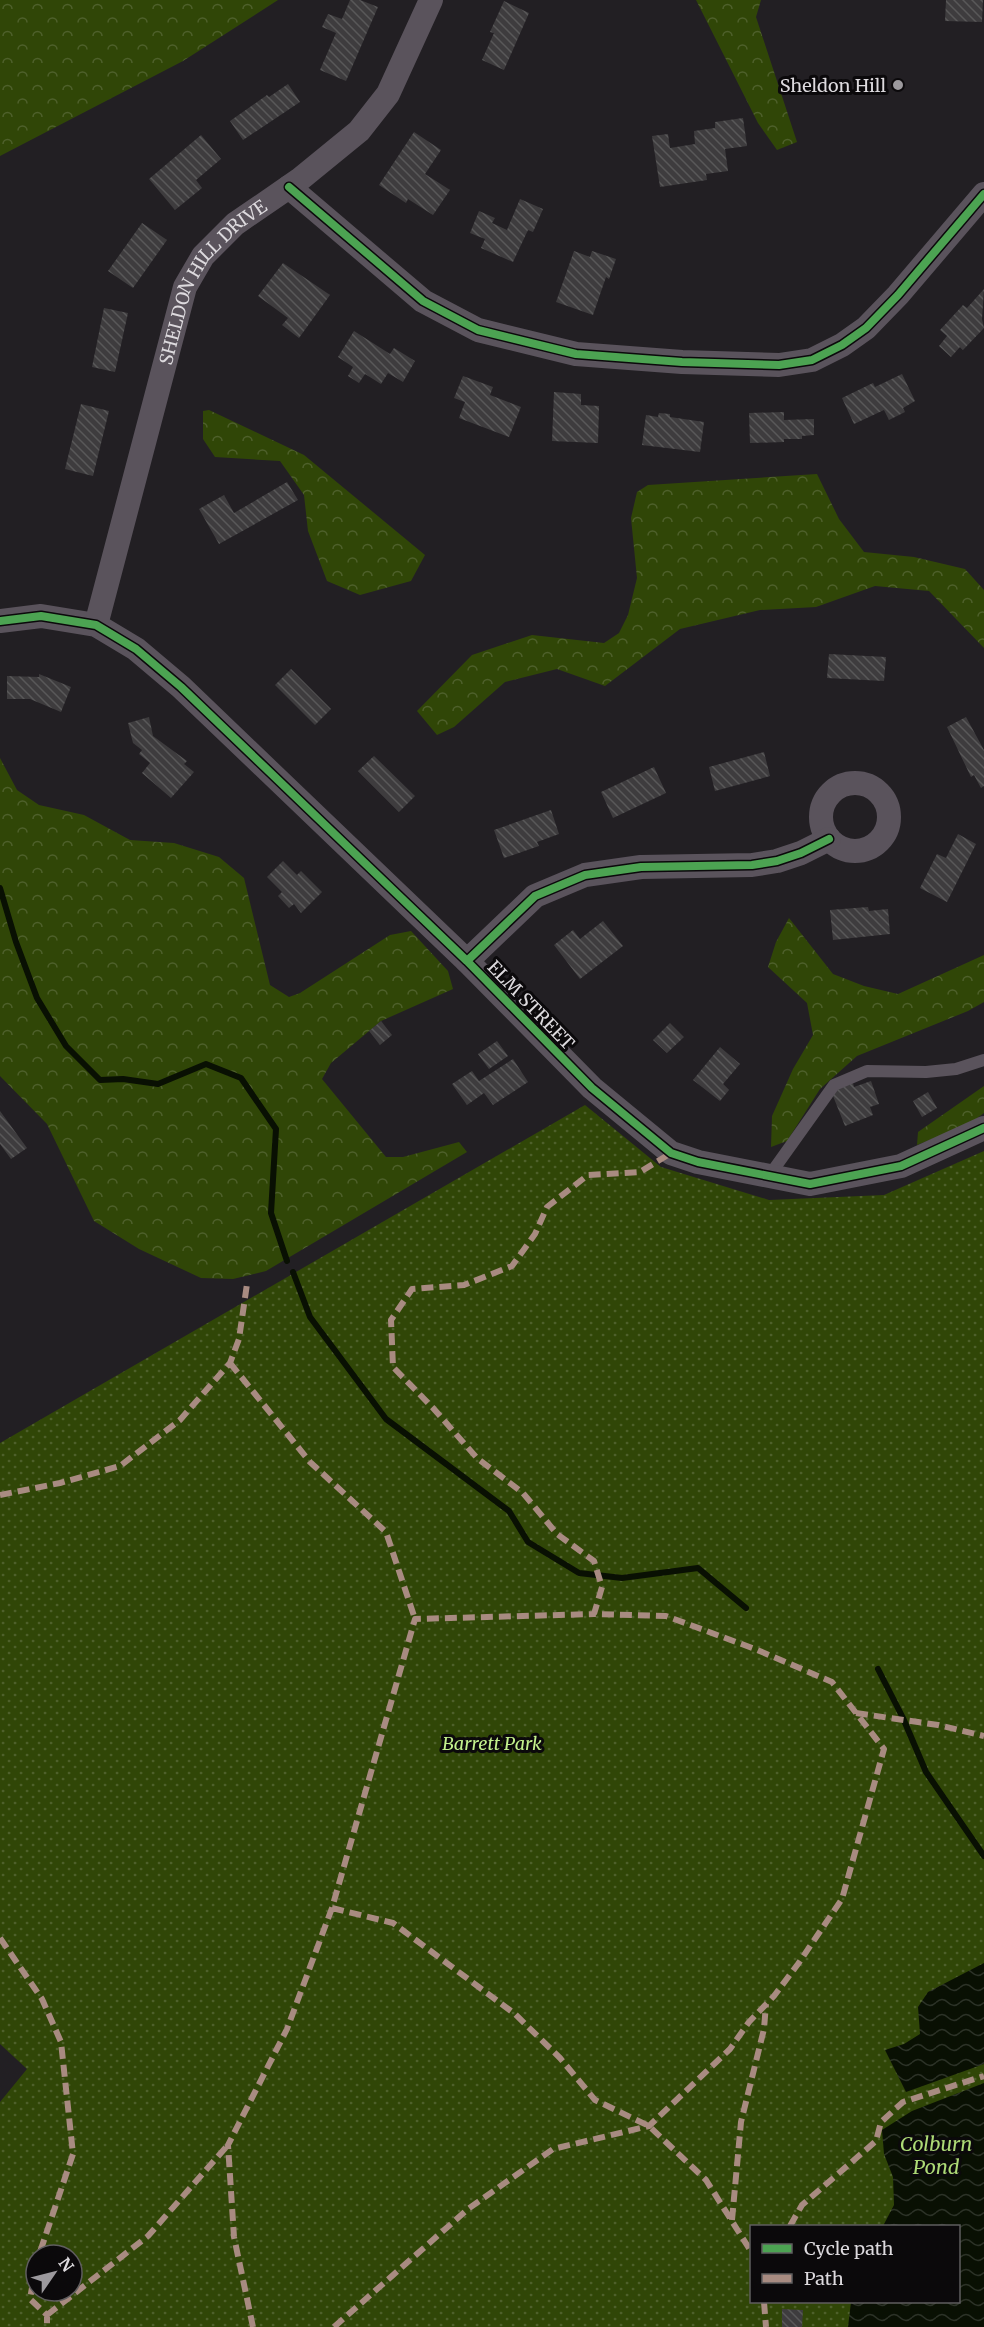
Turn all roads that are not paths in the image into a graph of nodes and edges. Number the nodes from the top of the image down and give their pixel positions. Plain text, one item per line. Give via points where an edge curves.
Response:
1 (431, 0) edge
2 (289, 187) junction
3 (984, 194) edge
4 (0, 621) edge
5 (96, 625) junction
6 (829, 839) dead end
7 (467, 961) junction
8 (984, 1060) edge
9 (984, 1128) edge
10 (769, 1176) junction

1 - 2 street, SHELDON HILL DRIVE via 388,94 359,131
2 - 3 street via 423,301 478,330 576,354 779,365 812,360 866,328
2 - 5 street, SHELDON HILL DRIVE via 235,224 203,256 185,287
4 - 5 street, ELM STREET via 41,616
5 - 7 street, ELM STREET via 136,649 182,687
6 - 7 street via 801,853 752,865 641,867 585,875 535,896
7 - 10 street, ELM STREET via 592,1088 671,1153
8 - 10 lane via 956,1069 926,1072 867,1071 834,1085
9 - 10 street, ELM STREET via 901,1166 810,1184

